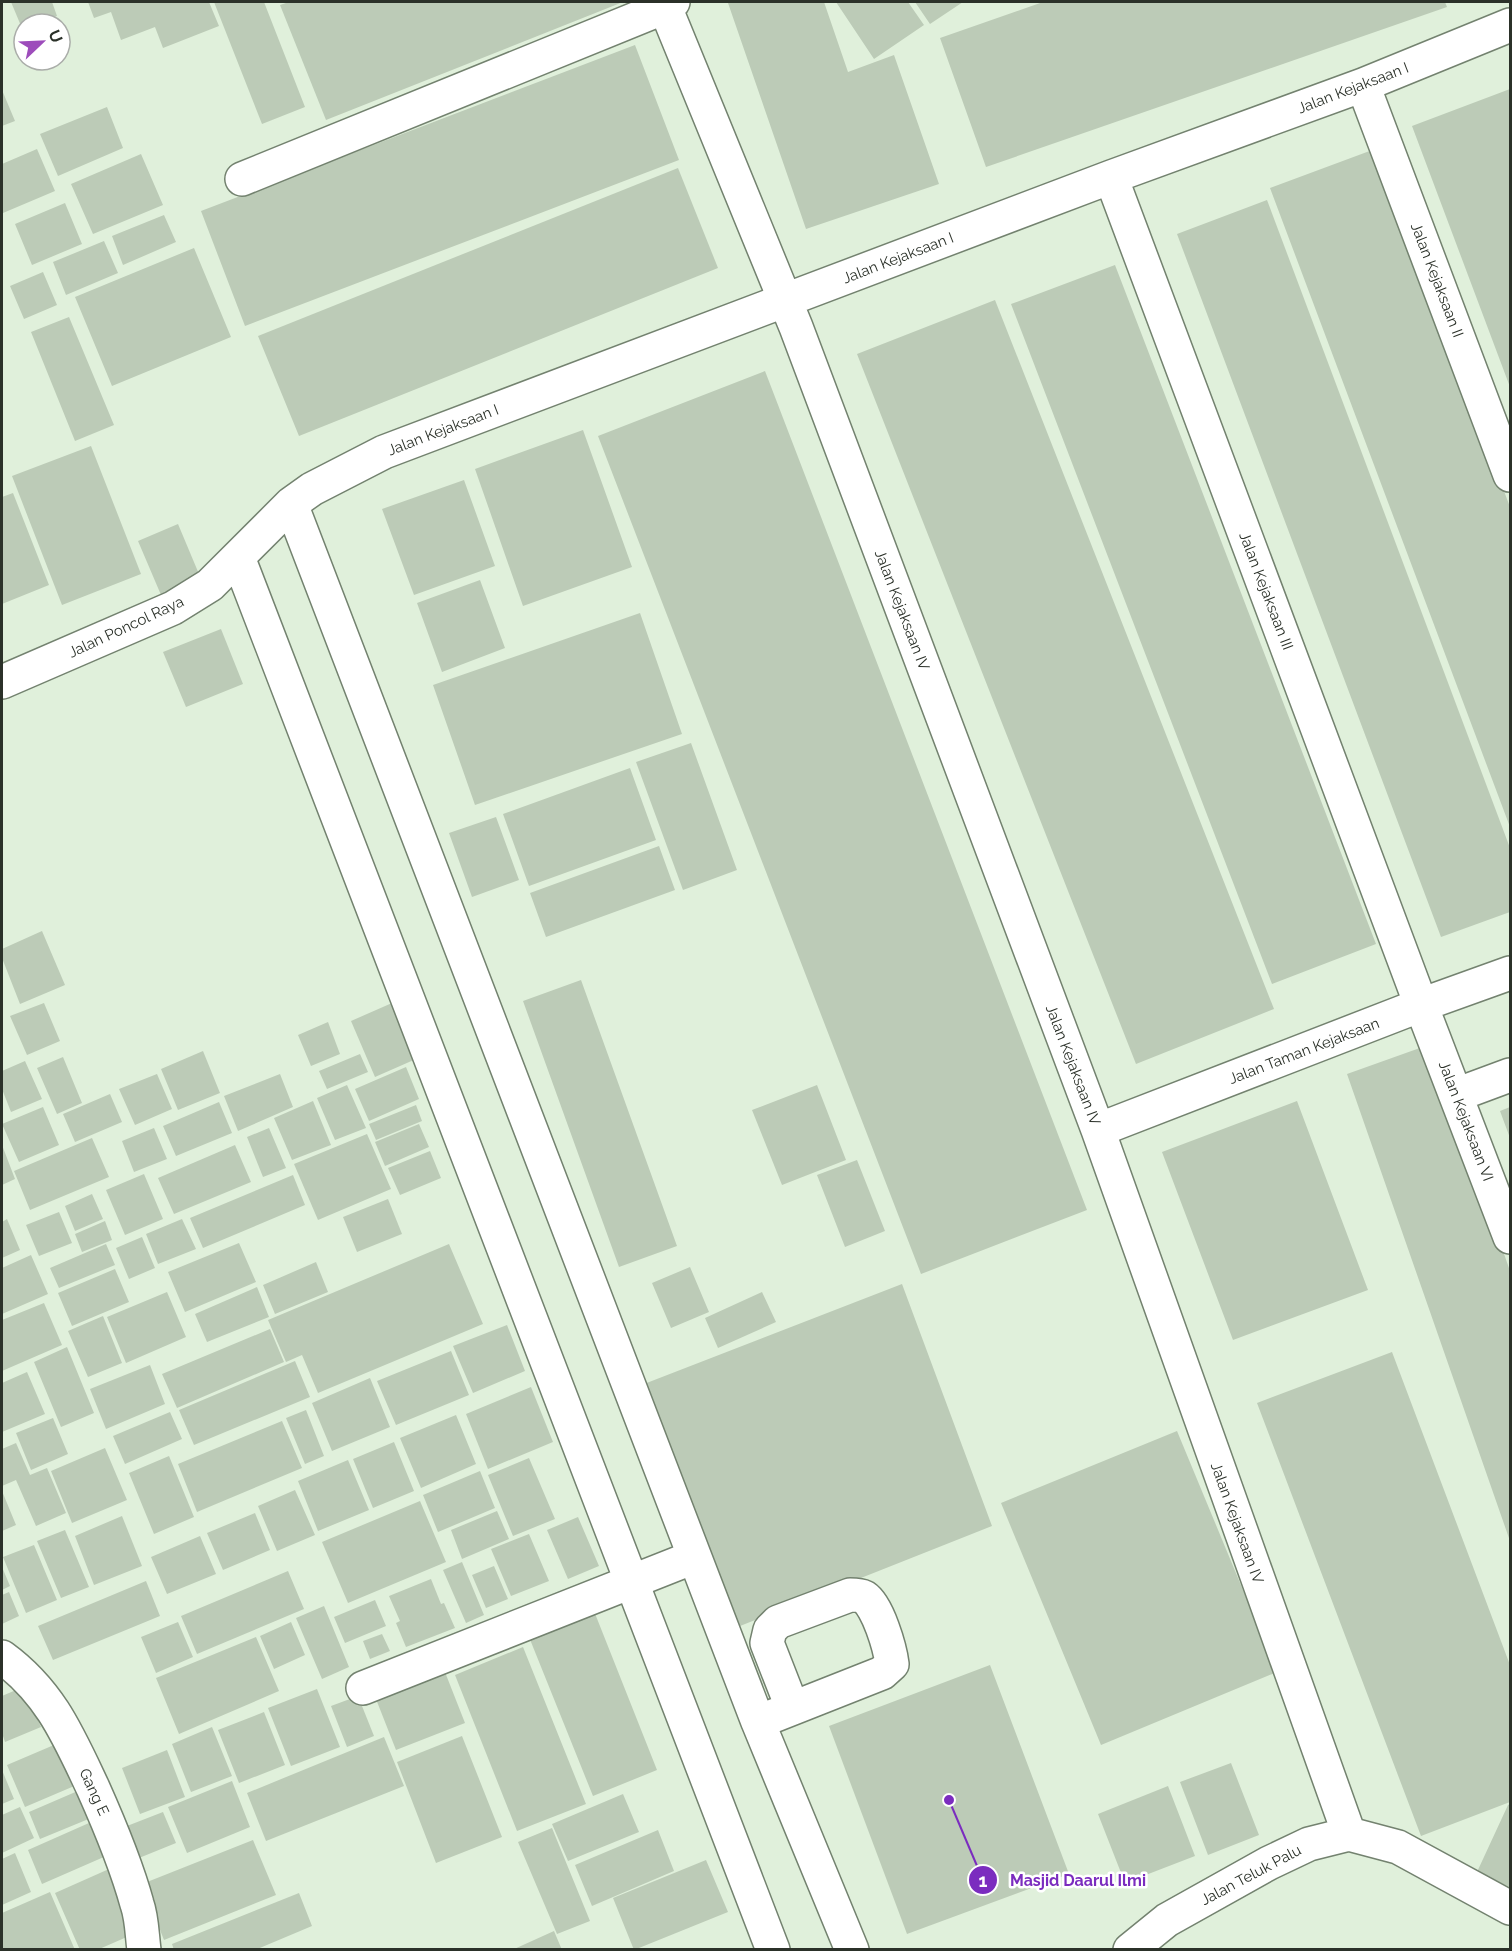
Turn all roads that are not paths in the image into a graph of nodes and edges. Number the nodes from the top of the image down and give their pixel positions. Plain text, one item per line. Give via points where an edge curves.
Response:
1 (667, 3) edge
2 (1510, 25) edge
3 (1363, 85) junction
4 (1111, 177) junction
5 (242, 179) dead end
6 (785, 301) junction
7 (1510, 474) edge
8 (291, 504) junction
9 (238, 556) junction
10 (2, 682) edge
11 (1510, 974) edge
12 (1421, 1005) junction
13 (1510, 1075) edge
14 (1456, 1095) junction
15 (1098, 1130) junction
16 (1510, 1237) edge
17 (694, 1557) junction
18 (631, 1580) junction
19 (2, 1657) edge
20 (363, 1688) dead end
21 (792, 1707) dead end
22 (758, 1722) junction
23 (1349, 1834) junction
24 (1510, 1908) edge
25 (144, 1950) edge
26 (773, 1950) edge
27 (852, 1950) edge
28 (1130, 1950) edge

1 - 5 street
1 - 6 street, Jalan Kejaksaan IV
2 - 3 street, Jalan Kejaksaan I
3 - 4 street, Jalan Kejaksaan I
3 - 7 street, Jalan Kejaksaan II
4 - 6 street, Jalan Kejaksaan I
4 - 12 street, Jalan Kejaksaan III
6 - 8 street, Jalan Kejaksaan I via 384,452
6 - 15 street, Jalan Kejaksaan IV
8 - 9 street, Jalan Poncol Raya
8 - 17 street
9 - 10 street, Jalan Poncol Raya via 210,585 173,608
9 - 18 street
11 - 12 street, Jalan Taman Kejaksaan
12 - 14 street, Jalan Kejaksaan VI
12 - 15 street, Jalan Taman Kejaksaan
13 - 14 street
14 - 16 street, Jalan Kejaksaan VI
15 - 23 street, Jalan Kejaksaan IV
17 - 18 street
17 - 22 street
18 - 20 street
18 - 26 street
19 - 25 street, Gang E via 42,1695 65,1727 116,1839 138,1906
21 - 22 street
22 - 27 street
23 - 24 street, Jalan Teluk Palu via 1398,1847
23 - 28 street, Jalan Teluk Palu via 1309,1844 1269,1863 1167,1920

